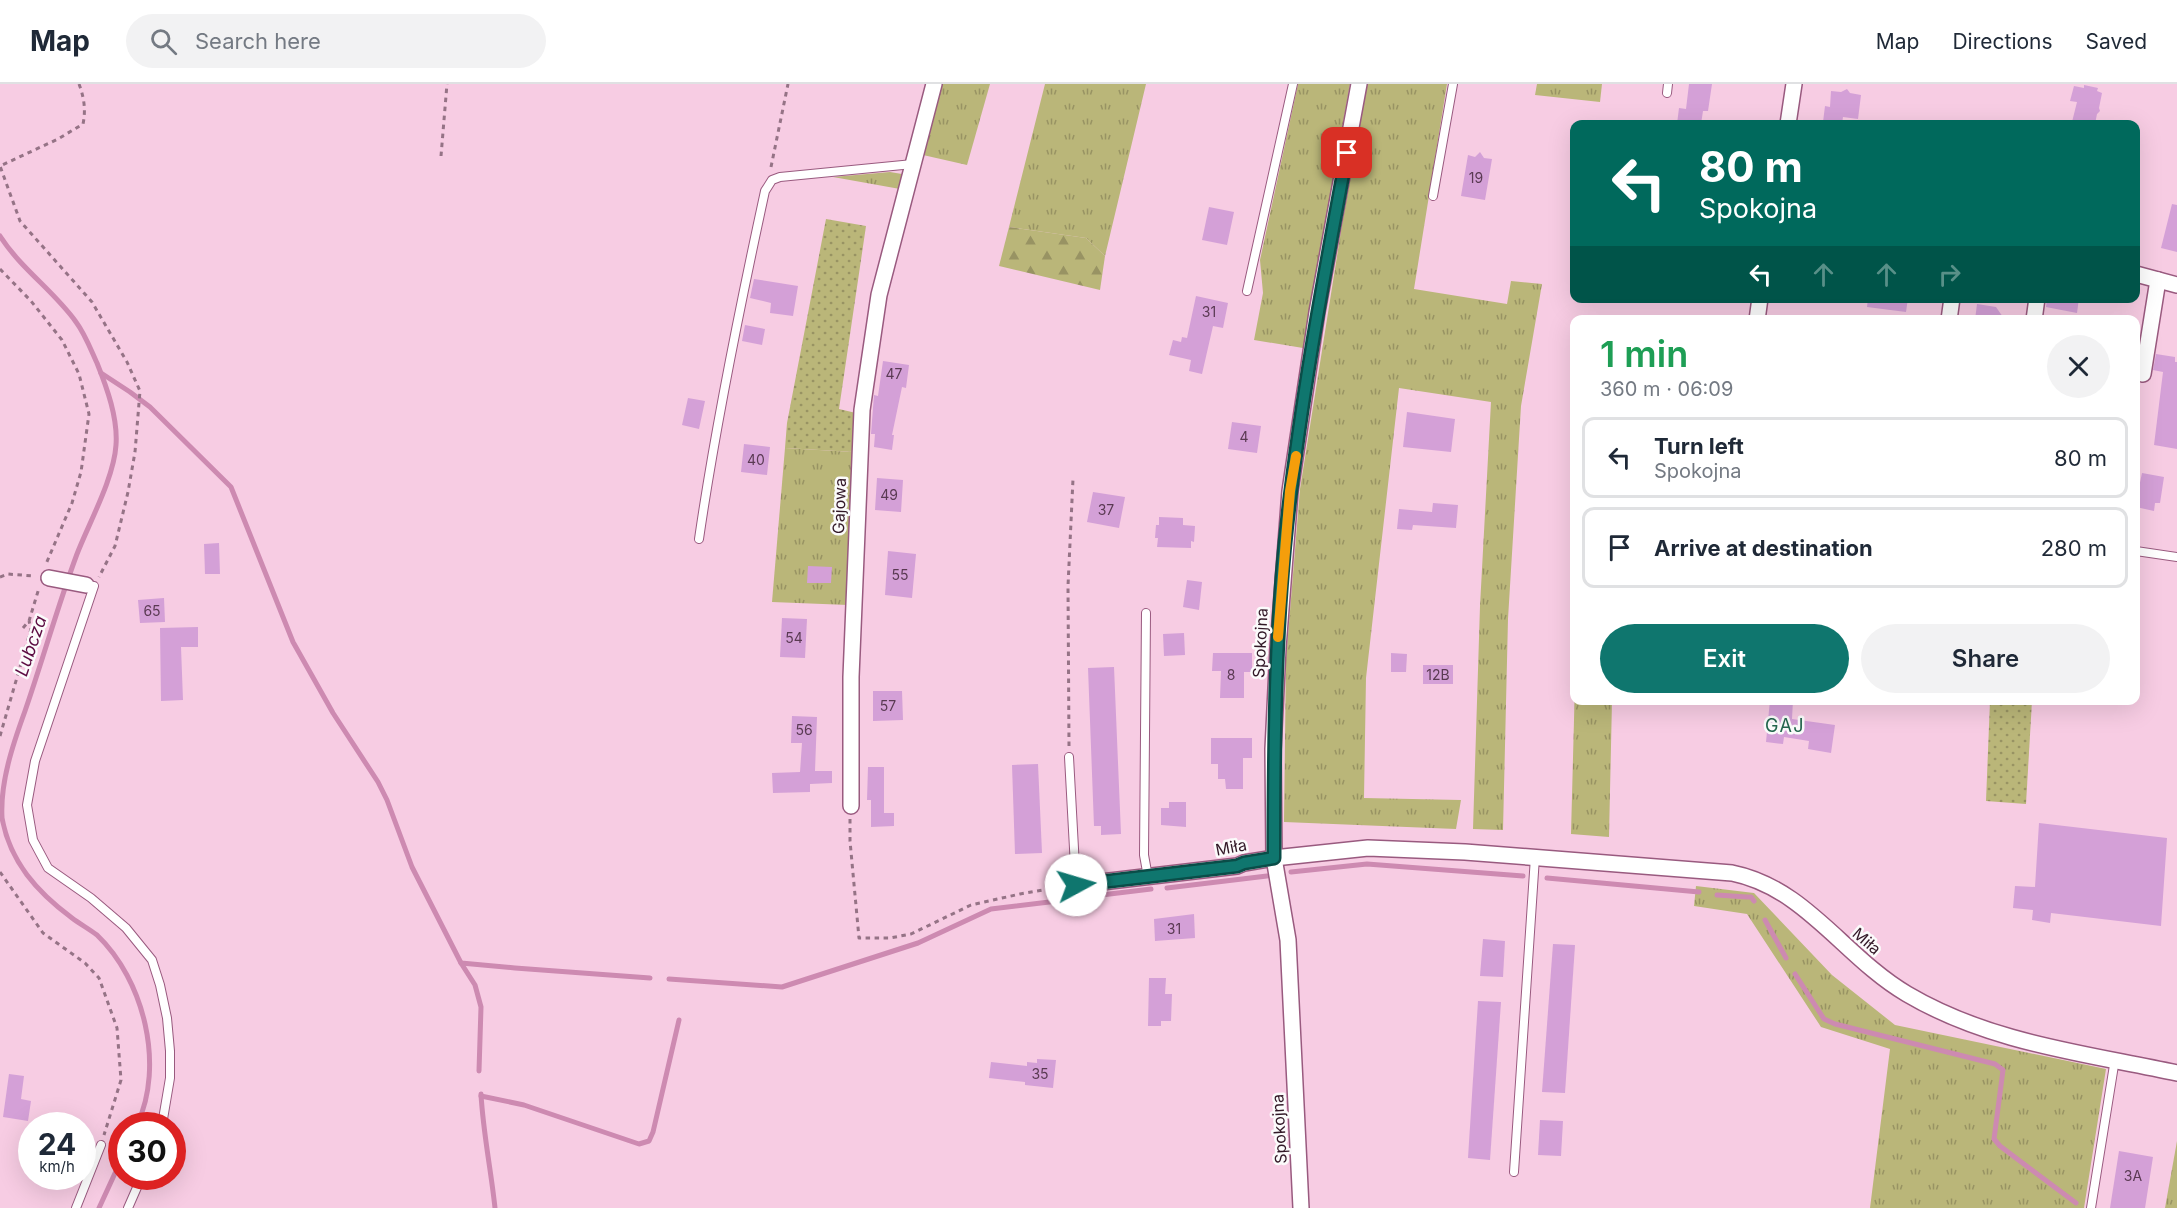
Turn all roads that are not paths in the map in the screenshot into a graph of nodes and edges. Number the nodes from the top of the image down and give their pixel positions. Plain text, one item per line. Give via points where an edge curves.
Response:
1 (934, 84) edge
2 (1293, 84) edge
3 (1359, 84) edge
4 (1453, 84) edge
5 (1794, 84) edge
6 (1789, 120) edge
7 (913, 164) junction
8 (1433, 196) dead end
9 (2140, 275) edge
10 (2158, 280) junction
11 (2177, 285) edge
12 (1247, 291) dead end
13 (2143, 374) dead end
14 (699, 539) dead end
15 (2140, 552) edge
16 (2177, 557) edge
17 (45, 577) road end
18 (90, 586) joint
19 (1146, 613) dead end
20 (1069, 757) road end
21 (850, 806) road end
22 (1535, 857) junction
23 (1274, 858) junction
24 (1148, 877) junction
25 (1076, 885) joint
26 (2115, 1059) junction
27 (2177, 1072) edge
28 (164, 1112) edge
29 (101, 1145) road end
30 (1514, 1172) dead end
31 (136, 1190) edge
32 (76, 1208) edge
33 (128, 1208) edge
34 (1301, 1208) edge
35 (2091, 1208) edge

1 - 7 street, Gajowa
2 - 12 lane
3 - 23 street, Spokojna via 1317,312 1290,491 1273,749
4 - 8 lane
5 - 6 street
7 - 14 lane via 780,177 772,180 765,191 741,300
7 - 21 street, Gajowa via 879,295 862,410 851,666
9 - 10 street
10 - 11 street
10 - 13 street
15 - 16 lane
17 - 18 street
18 - 28 lane via 35,761 27,805 33,840 48,868 126,928 152,960 167,1018 170,1051
19 - 24 lane via 1144,855
20 - 25 lane
22 - 23 street, Miła via 1368,848
22 - 26 street, Miła via 1750,877 1794,899 1869,966 1928,1006 2005,1036
22 - 30 lane
23 - 24 street, Miła
23 - 34 street, Spokojna via 1288,940
24 - 25 street, Miła
26 - 27 street, Miła
26 - 35 lane
29 - 32 lane
31 - 33 lane

